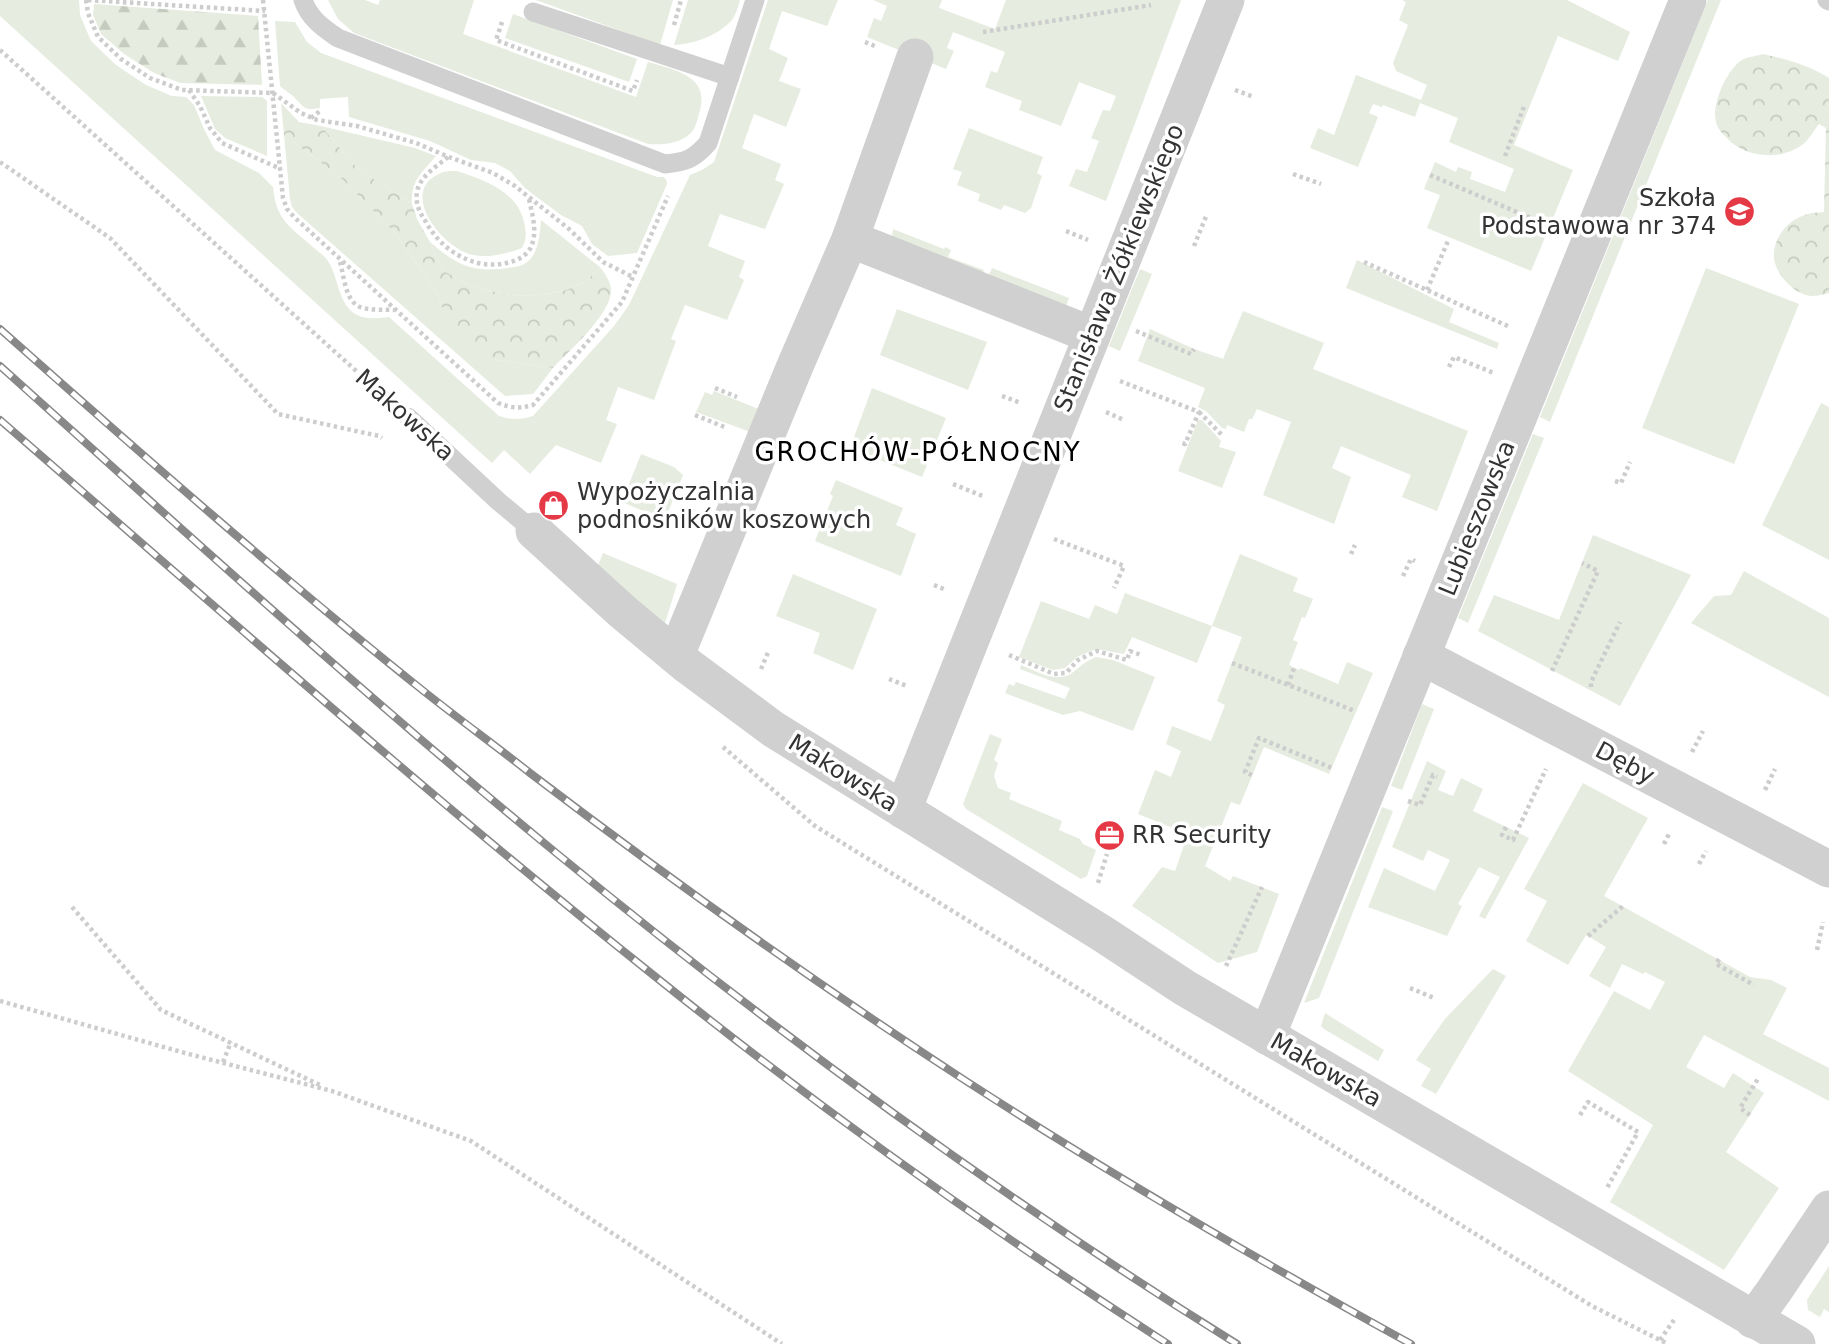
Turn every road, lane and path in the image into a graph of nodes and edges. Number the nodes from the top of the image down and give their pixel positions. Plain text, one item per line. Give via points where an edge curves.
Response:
1 (87, 0) edge
2 (263, 0) edge
3 (303, 0) edge
4 (755, 0) edge
5 (1226, 0) edge
6 (1688, 0) edge
7 (1151, 5) dead end
8 (264, 11) junction
9 (533, 12) dead end
10 (983, 32) dead end
11 (0, 50) edge
12 (915, 57) dead end
13 (730, 77) junction
14 (1233, 89) dead end
15 (188, 90) junction
16 (273, 93) junction
17 (1254, 97) dead end
18 (1525, 104) dead end
19 (320, 111) dead end
20 (312, 118) junction
21 (1505, 156) dead end
22 (449, 157) junction
23 (0, 162) edge
24 (682, 163) junction
25 (281, 169) junction
26 (1293, 174) dead end
27 (1430, 175) dead end
28 (1321, 184) dead end
29 (529, 198) junction
30 (1207, 214) dead end
31 (1550, 226) dead end
32 (1066, 231) dead end
33 (849, 239) junction
34 (1090, 241) dead end
35 (1448, 241) dead end
36 (1194, 246) dead end
37 (340, 259) junction
38 (1364, 262) dead end
39 (633, 277) junction
40 (1427, 290) junction
41 (395, 310) junction
42 (1509, 326) dead end
43 (1092, 335) junction
44 (1147, 336) dead end
45 (1194, 349) dead end
46 (1449, 367) dead end
47 (1492, 373) dead end
48 (1128, 384) dead end
49 (1002, 396) dead end
50 (1029, 406) dead end
51 (1199, 412) junction
52 (278, 414) dead end
53 (1115, 416) dead end
54 (408, 417) joint
55 (1124, 420) dead end
56 (1223, 436) dead end
57 (1179, 442) dead end
58 (1630, 462) dead end
59 (1615, 481) dead end
60 (953, 484) dead end
61 (993, 500) dead end
62 (534, 531) joint
63 (1064, 543) dead end
64 (1354, 545) dead end
65 (1351, 554) dead end
66 (1416, 562) dead end
67 (1582, 563) dead end
68 (1403, 576) dead end
69 (1114, 588) dead end
70 (1620, 621) dead end
71 (1008, 654) dead end
72 (676, 655) junction
73 (1140, 655) dead end
74 (1421, 656) junction
75 (1232, 663) dead end
76 (1294, 668) dead end
77 (1552, 671) dead end
78 (889, 679) dead end
79 (1287, 685) junction
80 (909, 686) dead end
81 (1591, 687) dead end
82 (1356, 711) dead end
83 (1703, 730) dead end
84 (1695, 746) dead end
85 (1548, 765) dead end
86 (1331, 768) dead end
87 (1774, 769) dead end
88 (1252, 775) dead end
89 (1437, 777) dead end
90 (1767, 785) dead end
91 (1411, 802) dead end
92 (903, 810) junction
93 (1506, 827) dead end
94 (1671, 830) dead end
95 (1664, 844) dead end
96 (1707, 849) dead end
97 (1107, 854) dead end
98 (1699, 864) dead end
99 (1829, 869) edge
100 (1101, 873) dead end
101 (1262, 887) dead end
102 (1623, 906) dead end
103 (72, 907) dead end
104 (1823, 922) dead end
105 (1588, 936) dead end
106 (1817, 950) dead end
107 (1719, 959) dead end
108 (1230, 960) dead end
109 (1754, 985) dead end
110 (1410, 988) dead end
111 (1434, 998) dead end
112 (0, 1001) edge
113 (1267, 1036) junction
114 (231, 1042) junction
115 (223, 1062) junction
116 (1759, 1077) dead end
117 (332, 1091) junction
118 (1580, 1115) dead end
119 (1750, 1115) dead end
120 (1602, 1197) dead end
121 (1829, 1209) edge
122 (1678, 1313) dead end
123 (1753, 1320) junction
124 (1660, 1340) dead end
125 (782, 1344) edge
126 (1797, 1344) edge

1 - 8 path
1 - 15 path via 98,37 121,59 150,78
2 - 8 path
3 - 24 lane via 317,23 338,38 652,160
4 - 13 lane
5 - 43 street, Stanisława Żółkiewskiego
6 - 74 street, Lubieszowska
7 - 10 path
8 - 16 path
9 - 13 lane
11 - 54 path, Makowska
12 - 33 street
13 - 24 lane via 708,144
14 - 17 path
15 - 16 path
15 - 25 path via 222,142
16 - 20 path
16 - 25 path
18 - 21 path
19 - 20 path
20 - 22 path via 416,143
22 - 29 path via 493,173
22 - 29 path via 421,181 416,194 418,209 431,232 449,250 472,262 499,266 519,260 530,248 534,232
23 - 52 path via 110,238
24 - 39 path
25 - 37 path via 287,209
26 - 28 path
27 - 31 path
29 - 39 path via 603,262
30 - 36 path
32 - 34 path
33 - 43 street
33 - 72 street
35 - 40 path
37 - 41 path
37 - 41 path via 349,295 357,306
38 - 40 path
39 - 41 path via 622,302 533,405 520,409 498,403
40 - 42 path
43 - 92 street, Stanisława Żółkiewskiego
44 - 45 path via 1191,354
46 - 47 path via 1454,356
48 - 51 path
49 - 50 path
51 - 56 path
51 - 57 path via 1185,444
53 - 55 path
54 - 62 lane, Makowska
58 - 59 path via 1621,483
60 - 61 path
62 - 72 street, Makowska
63 - 69 path via 1124,566
64 - 65 path
66 - 68 path via 1411,559
67 - 77 path via 1598,570
70 - 81 path
71 - 73 path via 1054,674 1066,673 1078,660 1097,652 1127,660 1130,652
72 - 92 street, Makowska via 773,729
74 - 99 street, Dęby
74 - 113 street, Lubieszowska
75 - 79 path
76 - 79 path
78 - 80 path
79 - 82 path
83 - 84 path
85 - 93 path via 1513,840 1502,835
86 - 88 path via 1259,738 1245,772
87 - 90 path
89 - 91 path via 1433,775 1420,805
92 - 113 street, Makowska
94 - 95 path
96 - 98 path
97 - 100 path
101 - 108 path
102 - 105 path
103 - 114 path via 161,1010
104 - 106 path
107 - 109 path via 1716,964
110 - 111 path
112 - 115 path
113 - 123 street, Makowska
114 - 115 path
114 - 117 path
115 - 117 path
116 - 119 path via 1740,1108
117 - 125 path via 471,1141
118 - 120 path via 1588,1102 1638,1132
121 - 123 street
122 - 124 path
123 - 126 street, Makowska

